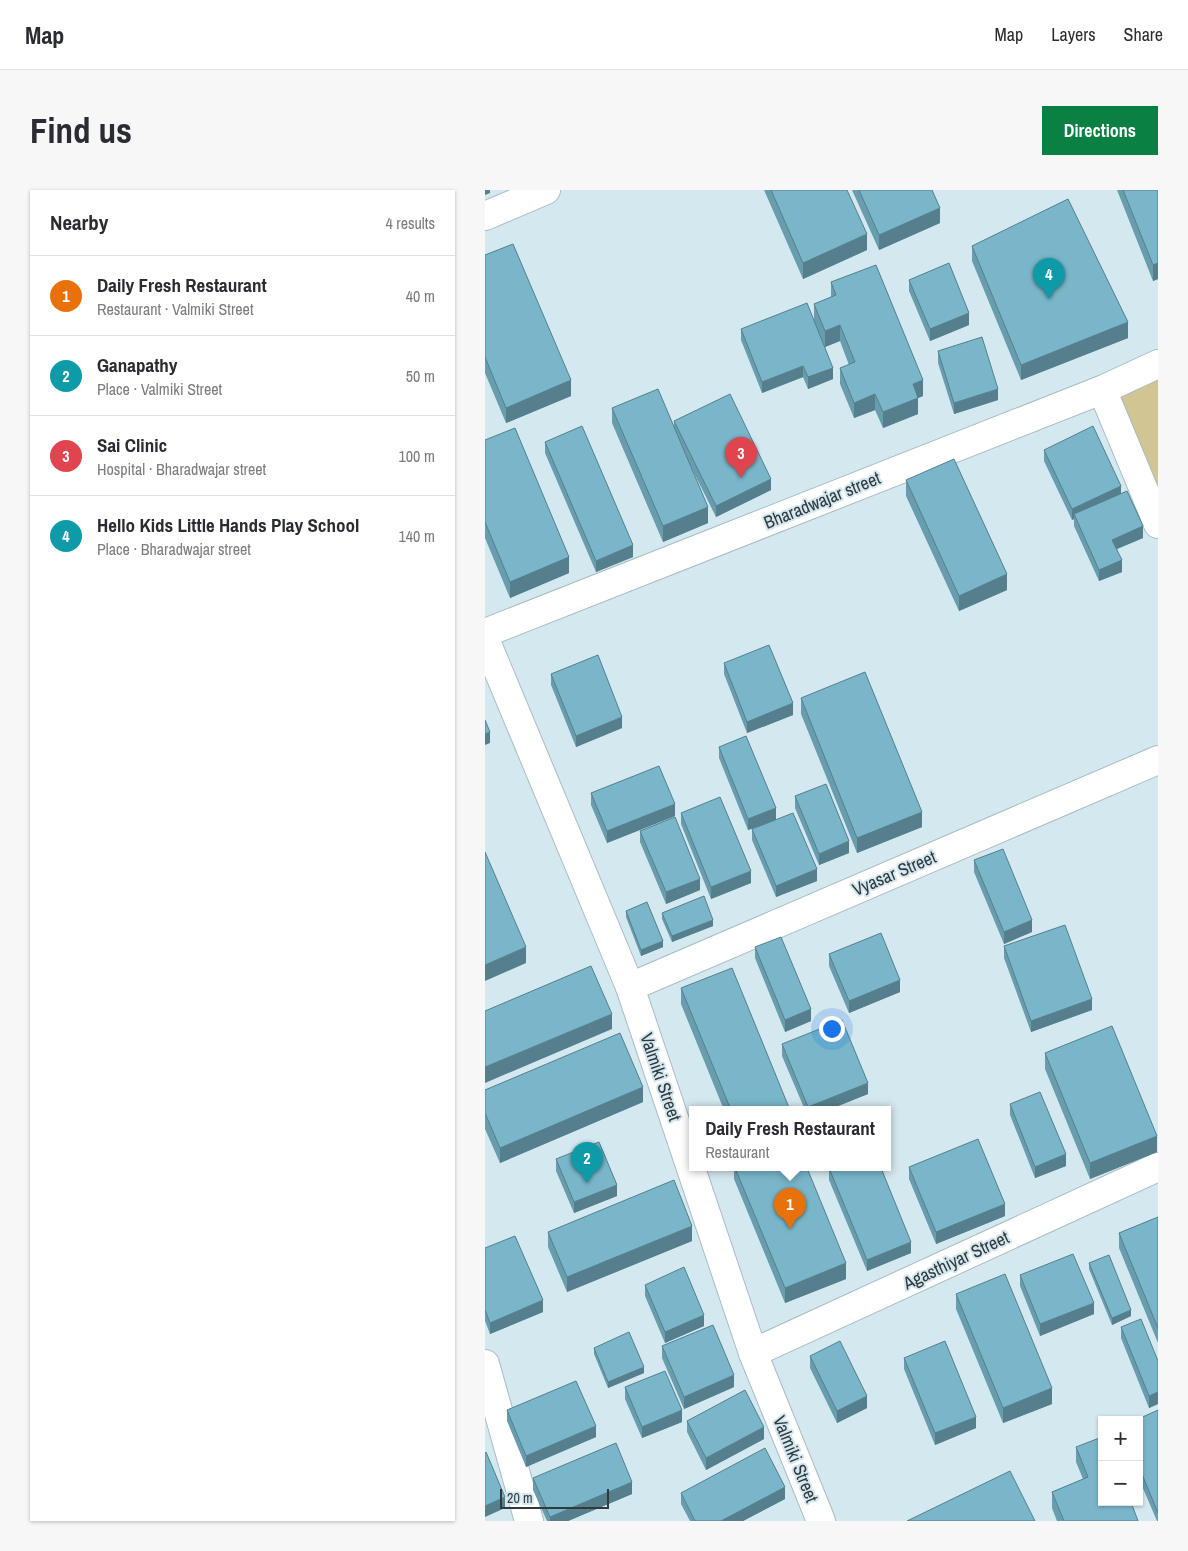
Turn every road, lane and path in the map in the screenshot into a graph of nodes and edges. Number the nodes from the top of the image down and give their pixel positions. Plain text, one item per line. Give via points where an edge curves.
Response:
1 (546, 190) edge
2 (485, 216) edge
3 (1158, 364) edge
4 (1104, 389) junction
5 (1158, 524) edge
6 (485, 633) edge
7 (485, 639) edge
8 (1158, 760) edge
9 (630, 987) junction
10 (689, 1162) edge
11 (1158, 1166) edge
12 (692, 1171) edge
13 (753, 1352) junction
14 (485, 1364) edge
15 (529, 1521) edge
16 (821, 1521) edge

1 - 2 street
3 - 4 street, Bharadwajar street
4 - 5 street
4 - 6 street, Bharadwajar street
7 - 9 street, Valmiki Street
8 - 9 street, Vyasar Street
9 - 10 street, Valmiki Street
11 - 13 street, Agasthiyar Street
12 - 13 street, Valmiki Street
13 - 16 street, Valmiki Street
14 - 15 street

